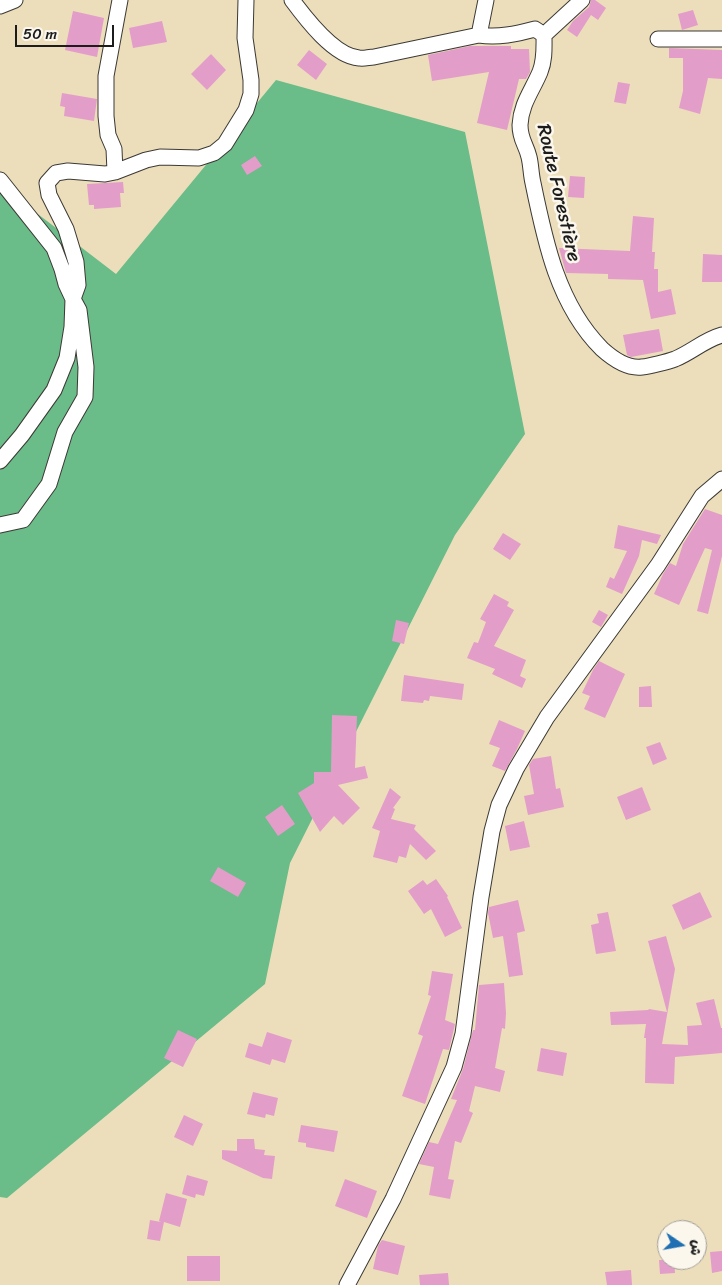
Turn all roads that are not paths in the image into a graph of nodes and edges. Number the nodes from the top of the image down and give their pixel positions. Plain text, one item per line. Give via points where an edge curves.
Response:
1 (15, 0) edge
2 (120, 0) edge
3 (246, 0) edge
4 (292, 0) edge
5 (486, 0) edge
6 (582, 0) edge
7 (0, 6) edge
8 (479, 35) junction
9 (544, 35) junction
10 (658, 39) dead end
11 (722, 39) edge
12 (115, 172) junction
13 (0, 180) edge
14 (73, 299) junction
15 (722, 335) edge
16 (0, 461) edge
17 (722, 479) edge
18 (0, 525) edge
19 (347, 1285) edge

1 - 7 street
2 - 12 street via 106,76 106,116 108,135 114,149
3 - 12 street via 245,38 251,94 246,110 225,144 214,153 199,158 160,157
4 - 8 street via 332,46 358,58
5 - 8 street
6 - 9 street
8 - 9 street via 507,36 535,29
9 - 15 street, Route Forestière via 541,72 522,110 521,139 529,156 551,258 580,324 607,353 628,366 641,368 675,359 710,338
10 - 11 street
12 - 14 street via 56,172 47,183 76,262 78,285
13 - 14 street via 54,248
14 - 16 street via 67,358 54,390
14 - 18 street via 79,310 85,360 84,397 65,432 49,484 23,520
17 - 19 street via 702,496 658,565 547,716 499,805 481,897 463,1034 454,1067 393,1199

